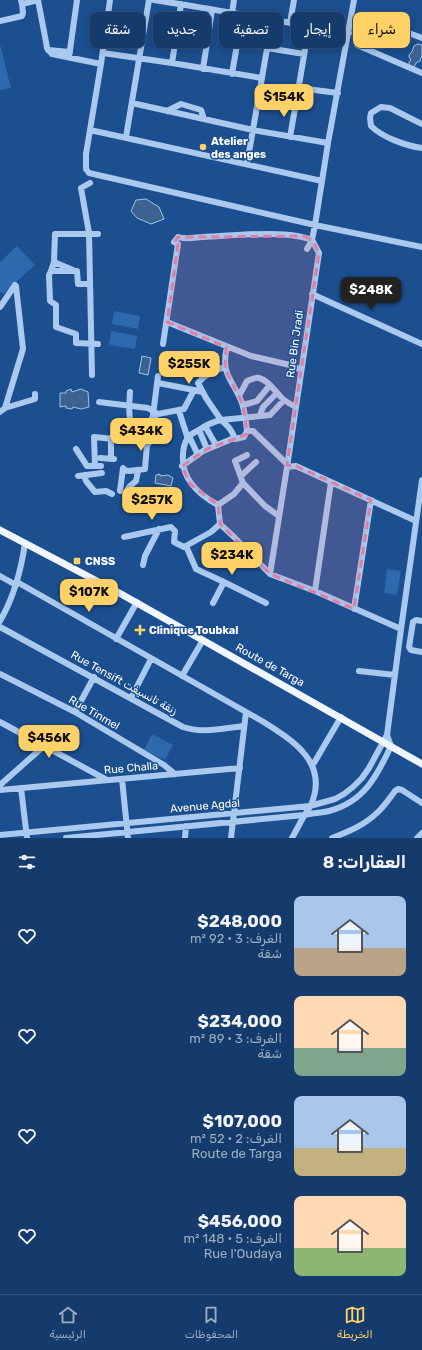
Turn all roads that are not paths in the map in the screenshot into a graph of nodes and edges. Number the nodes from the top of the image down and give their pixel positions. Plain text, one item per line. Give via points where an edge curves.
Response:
1 (38, 0) edge
2 (77, 0) edge
3 (110, 0) edge
4 (149, 0) edge
5 (154, 0) edge
6 (234, 0) edge
7 (294, 0) edge
8 (354, 0) edge
9 (165, 1) edge
10 (21, 2) edge
11 (181, 4) junction
12 (212, 10) junction
13 (222, 12) edge
14 (232, 12) edge
15 (0, 21) edge
16 (283, 22) edge
17 (290, 23) joint
18 (345, 32) edge
19 (349, 33) junction
20 (410, 34) edge
21 (422, 38) edge
22 (236, 48) edge
23 (267, 48) joint
24 (305, 48) edge
25 (362, 48) edge
26 (103, 53) junction
27 (304, 54) junction
28 (70, 55) junction
29 (139, 58) junction
30 (172, 63) junction
31 (101, 64) junction
32 (203, 69) junction
33 (422, 73) edge
34 (232, 74) junction
35 (262, 78) junction
36 (299, 88) junction
37 (338, 93) junction
38 (259, 96) junction
39 (132, 103) junction
40 (296, 103) junction
41 (166, 111) junction
42 (204, 119) junction
43 (422, 124) edge
44 (90, 130) junction
45 (253, 130) junction
46 (126, 137) junction
47 (290, 137) junction
48 (328, 143) junction
49 (422, 148) edge
50 (247, 164) junction
51 (322, 181) junction
52 (90, 183) dead end
53 (315, 225) junction
54 (89, 233) junction
55 (98, 234) dead end
56 (312, 240) junction
57 (422, 247) edge
58 (307, 249) dead end
59 (54, 262) junction
60 (51, 271) junction
61 (77, 271) junction
62 (90, 284) junction
63 (312, 294) junction
64 (0, 307) edge
65 (167, 322) junction
66 (95, 344) junction
67 (163, 344) dead end
68 (422, 344) edge
69 (227, 347) junction
70 (225, 367) junction
71 (301, 370) junction
72 (92, 375) dead end
73 (270, 385) junction
74 (194, 390) junction
75 (130, 392) dead end
76 (202, 392) junction
77 (277, 393) junction
78 (35, 394) dead end
79 (239, 396) junction
80 (284, 400) junction
81 (99, 402) dead end
82 (243, 405) junction
83 (129, 406) junction
84 (296, 407) junction
85 (3, 410) edge
86 (179, 411) junction
87 (155, 414) junction
88 (260, 415) junction
89 (245, 416) junction
90 (221, 420) junction
91 (205, 426) junction
92 (198, 430) junction
93 (247, 432) junction
94 (190, 436) junction
95 (111, 438) junction
96 (234, 438) junction
97 (145, 441) junction
98 (216, 445) junction
99 (76, 449) dead end
100 (207, 449) junction
101 (198, 455) junction
102 (247, 455) dead end
103 (100, 458) dead end
104 (256, 462) dead end
105 (182, 466) junction
106 (287, 466) junction
107 (99, 468) junction
108 (138, 470) junction
109 (242, 479) junction
110 (422, 480) edge
111 (331, 482) junction
112 (112, 494) dead end
113 (371, 500) junction
114 (218, 505) junction
115 (279, 516) junction
116 (416, 521) junction
117 (220, 524) junction
118 (159, 529) junction
119 (0, 530) edge
120 (124, 537) dead end
121 (25, 543) junction
122 (186, 546) junction
123 (143, 565) dead end
124 (270, 574) junction
125 (0, 576) edge
126 (224, 582) junction
127 (16, 584) junction
128 (315, 591) junction
129 (136, 602) junction
130 (213, 603) dead end
131 (266, 603) dead end
132 (354, 609) junction
133 (0, 621) edge
134 (422, 621) edge
135 (0, 626) edge
136 (401, 629) junction
137 (116, 638) junction
138 (203, 640) junction
139 (422, 652) edge
140 (151, 659) junction
141 (359, 671) dead end
142 (0, 674) edge
143 (394, 675) junction
144 (182, 676) junction
145 (94, 677) junction
146 (131, 698) junction
147 (74, 712) junction
148 (246, 712) junction
149 (341, 718) junction
150 (2, 725) edge
151 (244, 726) junction
152 (385, 738) junction
153 (44, 746) junction
154 (391, 746) junction
155 (314, 763) dead end
156 (422, 764) edge
157 (240, 768) junction
158 (175, 774) junction
159 (122, 779) junction
160 (107, 780) junction
161 (0, 785) edge
162 (21, 788) junction
163 (0, 790) edge
164 (422, 804) edge
165 (310, 806) junction
166 (234, 813) junction
167 (304, 815) junction
168 (233, 822) junction
169 (126, 823) junction
170 (186, 826) junction
171 (69, 829) junction
172 (422, 833) edge
173 (0, 835) edge
174 (27, 835) edge
175 (127, 835) edge
176 (93, 837) edge
177 (66, 838) edge
178 (70, 838) edge
179 (185, 838) edge
180 (230, 838) edge
181 (292, 838) edge
182 (332, 838) edge
183 (417, 838) edge

1 - 10 street
1 - 28 street via 48,50
2 - 28 street
3 - 26 street
4 - 29 street
5 - 9 street
6 - 14 street
7 - 17 street
8 - 19 street, Rue Bin Jradi
9 - 11 street
10 - 15 street via 22,16
11 - 12 street
11 - 30 street
12 - 13 street
12 - 32 street
16 - 17 street
18 - 19 street
19 - 37 street, Rue Bin Jradi
20 - 21 street
22 - 34 street
23 - 27 street
23 - 35 street
24 - 27 street
25 - 33 street
26 - 29 street
26 - 31 street
27 - 36 street
28 - 31 street
29 - 30 street
29 - 39 street
30 - 32 street
31 - 44 street
32 - 34 street
34 - 35 street
35 - 38 street
36 - 37 street
36 - 40 street
37 - 48 street, Rue Bin Jradi
38 - 40 street
38 - 45 street
39 - 41 street
39 - 46 street
40 - 47 street
41 - 42 street
41 - 42 street via 181,104 201,110
42 - 45 street
43 - 49 street via 390,108 381,107 371,113 370,118 371,126 380,134
44 - 46 street
44 - 53 street via 86,164 89,173
45 - 47 street
45 - 50 street
46 - 50 street
47 - 48 street
48 - 51 street, Rue Bin Jradi
50 - 51 street
51 - 53 street, Rue Bin Jradi
52 - 54 street via 81,188
53 - 56 street, Rue Bin Jradi
53 - 57 street
54 - 55 street
54 - 59 street via 54,234
54 - 62 street
56 - 58 street
56 - 63 street, Rue Bin Jradi via 319,253
56 - 65 street via 304,236 271,234 184,239 178,237 174,242 178,244
59 - 60 street
59 - 61 street
60 - 61 street
60 - 66 street via 50,301 56,305 56,327 76,334 76,343
61 - 62 street via 78,284
62 - 66 street
63 - 68 street
63 - 71 street, Rue Bin Jradi
64 - 85 street via 15,285 23,349
65 - 67 street
65 - 69 street
66 - 72 street
69 - 70 street
69 - 71 street
70 - 76 street via 203,377 198,383
70 - 79 street
71 - 84 street, Rue Bin Jradi
73 - 77 street
73 - 79 street via 259,378 247,381
73 - 82 street via 256,401
74 - 76 street
74 - 86 street via 184,409
74 - 87 street via 158,379
75 - 83 street
76 - 90 street
77 - 80 street
77 - 88 street via 263,407
78 - 85 street via 35,399
79 - 82 street
80 - 84 street
80 - 88 street via 270,415
81 - 83 street
82 - 89 street
83 - 87 street via 148,408
83 - 97 street via 130,421 135,433
84 - 106 street, Rue Bin Jradi
86 - 87 street
86 - 94 street via 187,436
87 - 97 street
88 - 89 street
89 - 90 street
89 - 93 street
90 - 91 street
90 - 96 street via 229,427
91 - 92 street
91 - 98 street
92 - 94 street
92 - 100 street
93 - 96 street via 244,437
93 - 106 street via 254,431
94 - 101 street
94 - 105 street via 183,452
95 - 97 street
95 - 103 street via 112,459
95 - 107 street via 94,438
96 - 98 street
97 - 108 street via 145,469
98 - 100 street
99 - 107 street via 87,466
100 - 101 street
101 - 105 street
102 - 109 street via 235,461
104 - 109 street
105 - 114 street via 190,484
106 - 111 street via 296,466
106 - 115 street, Rue Bin Jradi
107 - 112 street via 81,476 95,492 106,491
108 - 108 street via 129,471 123,468 123,492 136,481
109 - 114 street via 234,494
109 - 115 street via 265,506
110 - 116 street
111 - 113 street
111 - 128 street
113 - 116 street
113 - 132 street
114 - 117 street
115 - 124 street, Rue Bin Jradi
116 - 136 street
117 - 122 street
117 - 124 street
118 - 120 street
118 - 122 street via 170,527 175,531 174,542
118 - 123 street
119 - 121 main road, Route de Targa
121 - 127 street
121 - 129 main road, Route de Targa
122 - 126 street via 196,568
124 - 128 street
125 - 127 street
126 - 130 street
126 - 131 street
127 - 133 street via 10,605
127 - 137 street
128 - 132 street
129 - 137 street
129 - 138 main road, Route de Targa
132 - 136 street
134 - 139 street via 413,622 409,647 410,650
135 - 145 street, Rue Tensift زنقة تانسيفت
136 - 143 street
137 - 140 street
138 - 144 street
138 - 149 main road, Route de Targa
140 - 144 street
140 - 146 street
141 - 143 street
142 - 147 street, Rue Tinmel
143 - 152 street
144 - 148 street
145 - 146 street, Rue Tensift زنقة تانسيفت
145 - 147 street
146 - 151 street, Rue Tensift زنقة تانسيفت via 189,729
147 - 158 street, Rue Tinmel
148 - 151 street
148 - 165 street via 275,729 308,756 316,782
149 - 152 main road, Route de Targa
149 - 155 street
150 - 153 street
151 - 157 street
152 - 154 main road, Route de Targa
152 - 165 street, Avenue Agdal via 369,768 354,787 334,799
153 - 160 street
153 - 161 street
154 - 156 main road, Route de Targa
154 - 167 street, Avenue Agdal via 371,784 351,802 329,811
157 - 158 street, Rue Challa
157 - 166 street
158 - 159 street, Rue Challa
159 - 160 street, Rue Challa
159 - 169 street
160 - 162 street, Rue Challa
162 - 163 street, Rue Challa
162 - 174 street
164 - 182 street via 398,789 364,824
165 - 166 street, Avenue Agdal
165 - 167 street
166 - 168 street
166 - 169 street, Avenue Agdal
167 - 168 street, Avenue Agdal
167 - 181 street
168 - 170 street, Avenue Agdal
168 - 180 street
169 - 171 street, Avenue Agdal
169 - 175 street
170 - 175 street, Avenue Agdal
170 - 179 street
171 - 174 street, Avenue Agdal
171 - 178 street
172 - 183 street
173 - 174 street, Avenue Agdal
175 - 176 street, Avenue Agdal
176 - 178 street, Avenue Agdal
177 - 178 street, Avenue Agdal

